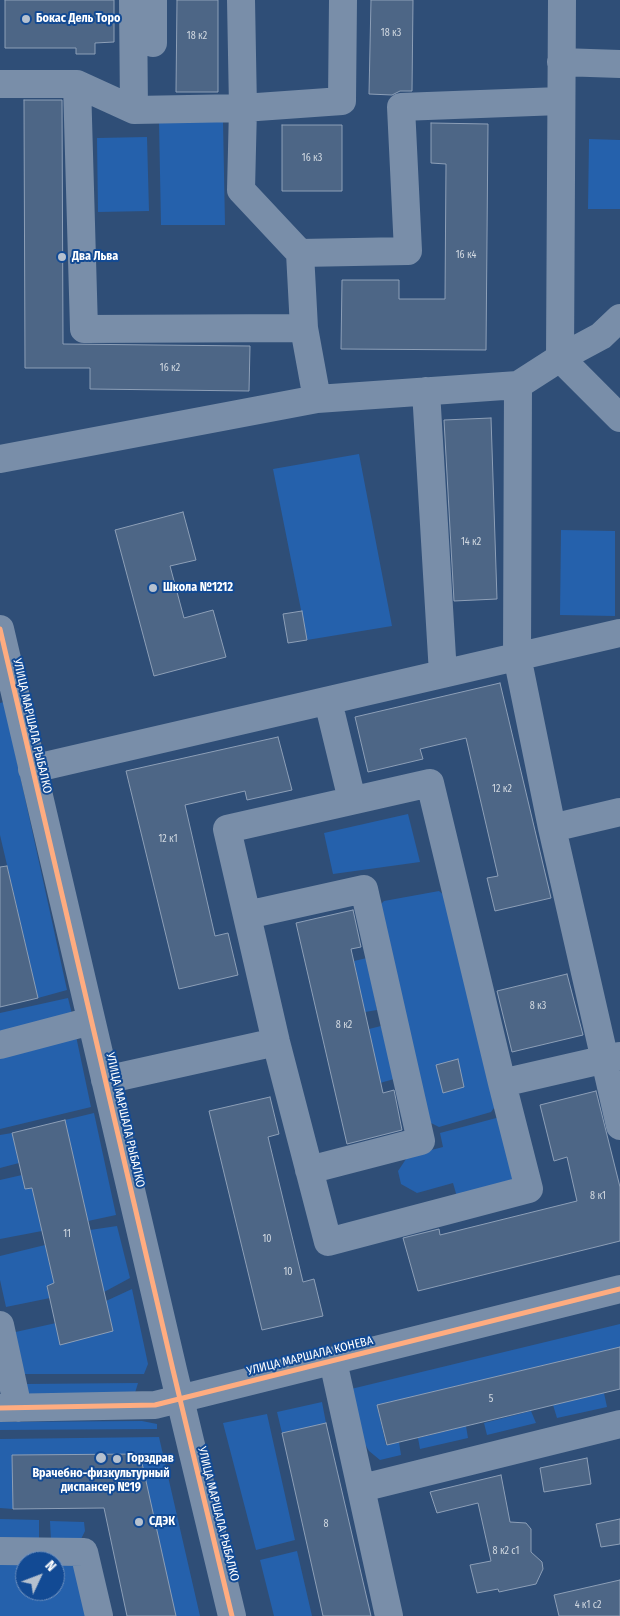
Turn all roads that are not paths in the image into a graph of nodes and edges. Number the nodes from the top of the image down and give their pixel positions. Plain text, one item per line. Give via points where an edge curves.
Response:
1 (134, 0) edge
2 (153, 0) edge
3 (241, 0) edge
4 (343, 0) edge
5 (562, 0) edge
6 (561, 62) junction
7 (620, 64) edge
8 (0, 84) edge
9 (77, 84) junction
10 (560, 101) junction
11 (242, 108) junction
12 (144, 110) junction
13 (300, 253) junction
14 (620, 318) edge
15 (304, 328) junction
16 (560, 358) junction
17 (518, 385) junction
18 (426, 391) junction
19 (317, 399) junction
20 (620, 418) edge
21 (0, 459) edge
22 (0, 629) edge
23 (620, 633) edge
24 (517, 656) junction
25 (443, 674) junction
26 (6, 691) edge
27 (328, 701) junction
28 (32, 769) junction
29 (352, 800) junction
30 (620, 812) edge
31 (552, 828) junction
32 (247, 914) junction
33 (92, 1021) junction
34 (276, 1042) junction
35 (0, 1045) edge
36 (613, 1058) edge
37 (105, 1080) junction
38 (502, 1084) junction
39 (620, 1126) edge
40 (309, 1170) junction
41 (620, 1289) edge
42 (0, 1325) edge
43 (333, 1361) junction
44 (180, 1398) junction
45 (9, 1408) edge
46 (620, 1424) edge
47 (362, 1488) junction
48 (0, 1551) edge
49 (99, 1616) edge
50 (232, 1616) edge
51 (389, 1616) edge

1 - 12 street
2 - 12 street
3 - 11 street
4 - 11 street via 342,101
5 - 6 street
6 - 7 street
6 - 10 street
8 - 9 street
9 - 12 street
9 - 15 street via 84,329
10 - 13 street via 401,107 408,251
10 - 16 street
11 - 12 street
11 - 13 street via 241,190
13 - 15 street
14 - 16 street via 601,336
15 - 19 street
16 - 17 street
16 - 20 street
17 - 18 street
17 - 24 street
18 - 19 street
18 - 25 street
19 - 21 street
22 - 26 street, УЛИЦА МАРШАЛА РЫБАЛКО
23 - 24 street
24 - 25 street
24 - 31 street
25 - 27 street
26 - 28 street, УЛИЦА МАРШАЛА РЫБАЛКО
27 - 28 street
27 - 29 street
28 - 33 street, УЛИЦА МАРШАЛА РЫБАЛКО
29 - 32 street via 227,829
29 - 38 street via 430,783
30 - 31 street
31 - 36 street
32 - 34 street
32 - 40 street via 364,889 421,1141
33 - 35 street
33 - 37 street, УЛИЦА МАРШАЛА РЫБАЛКО
34 - 37 street
34 - 40 street
36 - 38 street
36 - 39 street
37 - 44 street, УЛИЦА МАРШАЛА РЫБАЛКО
38 - 40 street via 529,1189 328,1242
41 - 43 street, УЛИЦА МАРШАЛА КОНЕВА
42 - 45 street
43 - 44 street, УЛИЦА МАРШАЛА КОНЕВА
43 - 47 street
44 - 45 street, УЛИЦА МАРШАЛА КОНЕВА via 155,1406
44 - 50 street, УЛИЦА МАРШАЛА РЫБАЛКО
46 - 47 street
47 - 51 street
48 - 49 street via 84,1552

